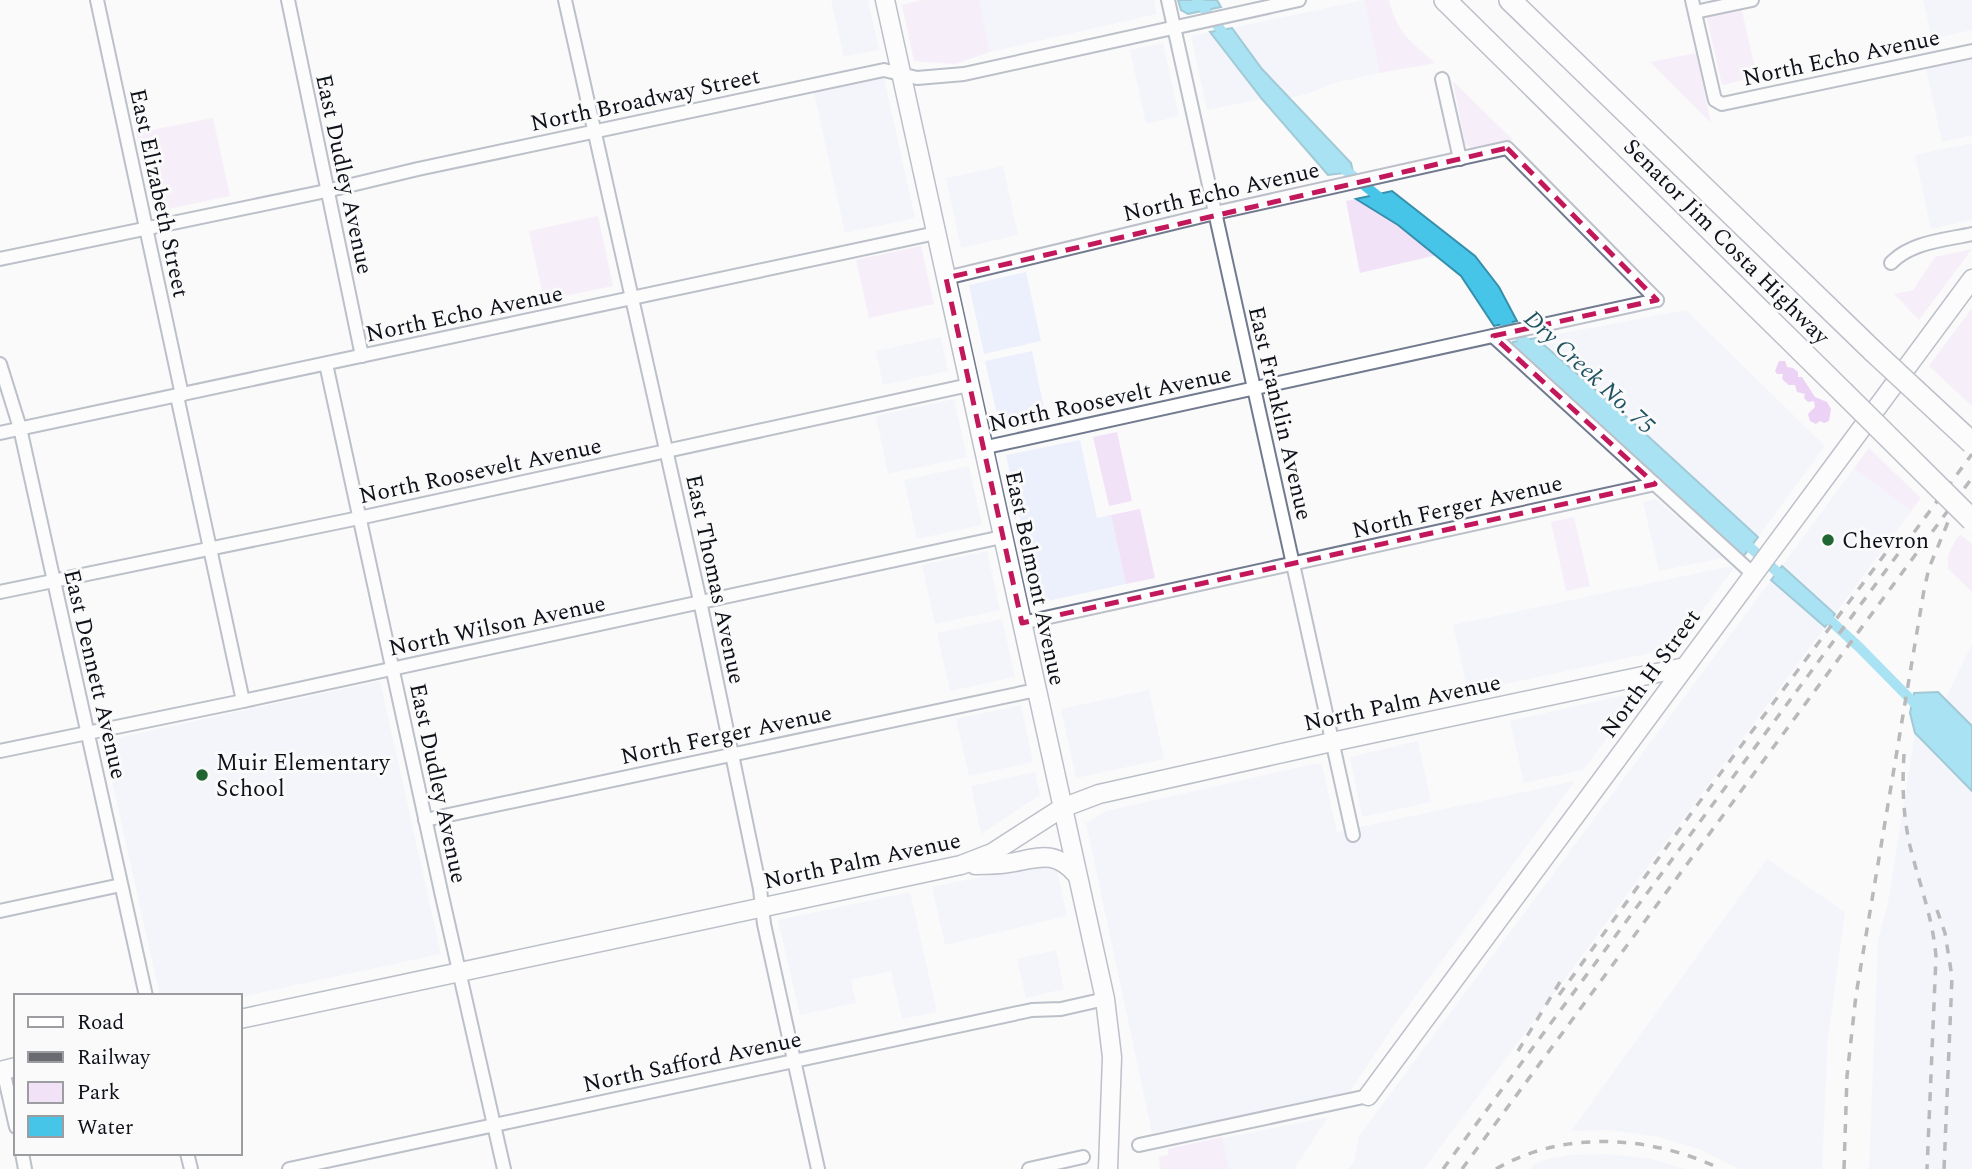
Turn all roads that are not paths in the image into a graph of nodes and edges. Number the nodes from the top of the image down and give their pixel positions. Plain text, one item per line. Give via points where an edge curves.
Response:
1 (97, 0) edge
2 (288, 0) edge
3 (565, 0) edge
4 (885, 0) edge
5 (1168, 0) edge
6 (1299, 0) edge
7 (1510, 0) edge
8 (1532, 0) edge
9 (1752, 0) edge
10 (1446, 3) edge
11 (1694, 6) edge
12 (1174, 26) junction
13 (1972, 51) edge
14 (901, 75) junction
15 (1589, 76) junction
16 (1442, 79) dead end
17 (595, 131) junction
18 (1460, 159) junction
19 (326, 191) junction
20 (1215, 213) junction
21 (146, 228) junction
22 (936, 233) junction
23 (1972, 234) edge
24 (0, 259) edge
25 (1891, 263) dead end
26 (946, 278) junction
27 (1972, 279) edge
28 (632, 299) junction
29 (1657, 300) joint
30 (1499, 335) junction
31 (362, 356) junction
32 (0, 364) edge
33 (326, 364) junction
34 (969, 385) junction
35 (1252, 388) junction
36 (179, 395) junction
37 (20, 428) junction
38 (0, 433) edge
39 (1972, 443) edge
40 (982, 448) junction
41 (666, 450) junction
42 (1655, 484) junction
43 (359, 517) junction
44 (1972, 520) edge
45 (1002, 537) junction
46 (210, 547) junction
47 (1293, 564) junction
48 (1752, 573) junction
49 (53, 580) junction
50 (0, 592) edge
51 (700, 601) junction
52 (1022, 623) junction
53 (1685, 667) junction
54 (393, 669) junction
55 (1036, 690) junction
56 (243, 701) junction
57 (88, 732) junction
58 (1332, 742) junction
59 (0, 751) edge
60 (731, 754) junction
61 (1062, 808) junction
62 (425, 820) junction
63 (1353, 835) dead end
64 (961, 865) junction
65 (1077, 875) junction
66 (121, 885) junction
67 (762, 907) junction
68 (0, 911) edge
69 (459, 973) junction
70 (146, 994) edge
71 (1105, 999) junction
72 (242, 1019) edge
73 (794, 1060) junction
74 (6, 1070) edge
75 (1368, 1096) joint
76 (14, 1116) edge
77 (494, 1125) junction
78 (1139, 1145) dead end
79 (1083, 1157) dead end
80 (289, 1169) edge
81 (504, 1169) edge
82 (818, 1169) edge
83 (1029, 1169) edge
84 (1108, 1169) edge

1 - 21 street, East Elizabeth Street
2 - 19 street, East Dudley Avenue
3 - 17 street, East Thomas Avenue
4 - 14 main road, East Belmont Avenue
5 - 12 street, East Franklin Avenue
6 - 12 street, North Broadway Street
7 - 15 highway, Senator Jim Costa Highway
8 - 15 highway
9 - 11 street
10 - 44 highway, Senator Jim Costa Highway, bridge
11 - 13 street, North Echo Avenue via 1718,103
12 - 14 street, North Broadway Street via 964,74
12 - 20 street, East Franklin Avenue
14 - 17 street, North Broadway Street via 884,70
14 - 22 main road, East Belmont Avenue
15 - 39 highway, Senator Jim Costa Highway, bridge
16 - 18 street
17 - 19 street, North Broadway Street
17 - 28 street, East Thomas Avenue
18 - 20 street, North Echo Avenue
18 - 29 street, North Echo Avenue via 1507,149
19 - 21 street, North Broadway Street
19 - 31 street, East Dudley Avenue
20 - 26 street, North Echo Avenue
20 - 35 street, East Franklin Avenue
21 - 24 street, North Broadway Street
21 - 36 street, East Elizabeth Street
22 - 26 main road, East Belmont Avenue
22 - 28 street, North Echo Avenue
23 - 25 street via 1917,246
26 - 34 main road, East Belmont Avenue
27 - 48 main road, North H Street
28 - 31 street, North Echo Avenue
28 - 41 street, East Thomas Avenue
29 - 30 street, North Roosevelt Avenue
30 - 35 street, North Roosevelt Avenue
30 - 42 street
31 - 33 street, North Echo Avenue
32 - 37 street, East Dennett Avenue
33 - 36 street, North Echo Avenue
33 - 43 street, East Dudley Avenue
34 - 40 main road, East Belmont Avenue
34 - 41 street, North Roosevelt Avenue
35 - 40 street, North Roosevelt Avenue
35 - 47 street, East Franklin Avenue
36 - 37 street, North Echo Avenue
36 - 46 street, East Elizabeth Street
37 - 38 street, North Echo Avenue
37 - 49 street, East Dennett Avenue
40 - 45 main road, East Belmont Avenue
41 - 43 street, North Roosevelt Avenue
41 - 51 street, East Thomas Avenue
42 - 47 street, North Ferger Avenue
42 - 48 street
43 - 46 street, North Roosevelt Avenue
43 - 54 street, East Dudley Avenue
45 - 51 street, North Wilson Avenue
45 - 52 main road, East Belmont Avenue
46 - 49 street, North Roosevelt Avenue
46 - 56 street, East Elizabeth Street
47 - 52 street, North Ferger Avenue
47 - 58 street, East Franklin Avenue
48 - 53 main road, North H Street
49 - 50 street, North Roosevelt Avenue
49 - 57 street, East Dennett Avenue
51 - 54 street, North Wilson Avenue
51 - 60 street, East Thomas Avenue
52 - 55 main road, East Belmont Avenue
53 - 58 main road, North Palm Avenue
53 - 75 main road, North H Street
54 - 56 street, North Wilson Avenue
54 - 62 street, East Dudley Avenue
55 - 60 street, North Ferger Avenue
55 - 61 main road, East Belmont Avenue
56 - 57 street, North Wilson Avenue
57 - 59 street, North Wilson Avenue
57 - 66 street, East Dennett Avenue
58 - 61 main road, North Palm Avenue via 1113,791
58 - 63 street, East Franklin Avenue
60 - 62 street, North Ferger Avenue
60 - 67 street, East Thomas Avenue
61 - 64 main road, North Palm Avenue via 992,853
61 - 65 main road, East Belmont Avenue
62 - 69 street, East Dudley Avenue
64 - 65 main road via 1051,857
64 - 67 main road, North Palm Avenue
65 - 71 main road, East Belmont Avenue
66 - 68 street
66 - 70 street, East Dennett Avenue
67 - 69 main road, North Palm Avenue
67 - 73 street, East Thomas Avenue
69 - 72 main road, North Palm Avenue
69 - 77 street, East Dudley Avenue
71 - 73 street, North Safford Avenue
71 - 84 main road, East Belmont Avenue via 1112,1057
73 - 77 street, North Safford Avenue
73 - 82 street, East Thomas Avenue
74 - 76 street
75 - 78 street
77 - 80 street, North Safford Avenue
77 - 81 street, East Dudley Avenue
79 - 83 street

